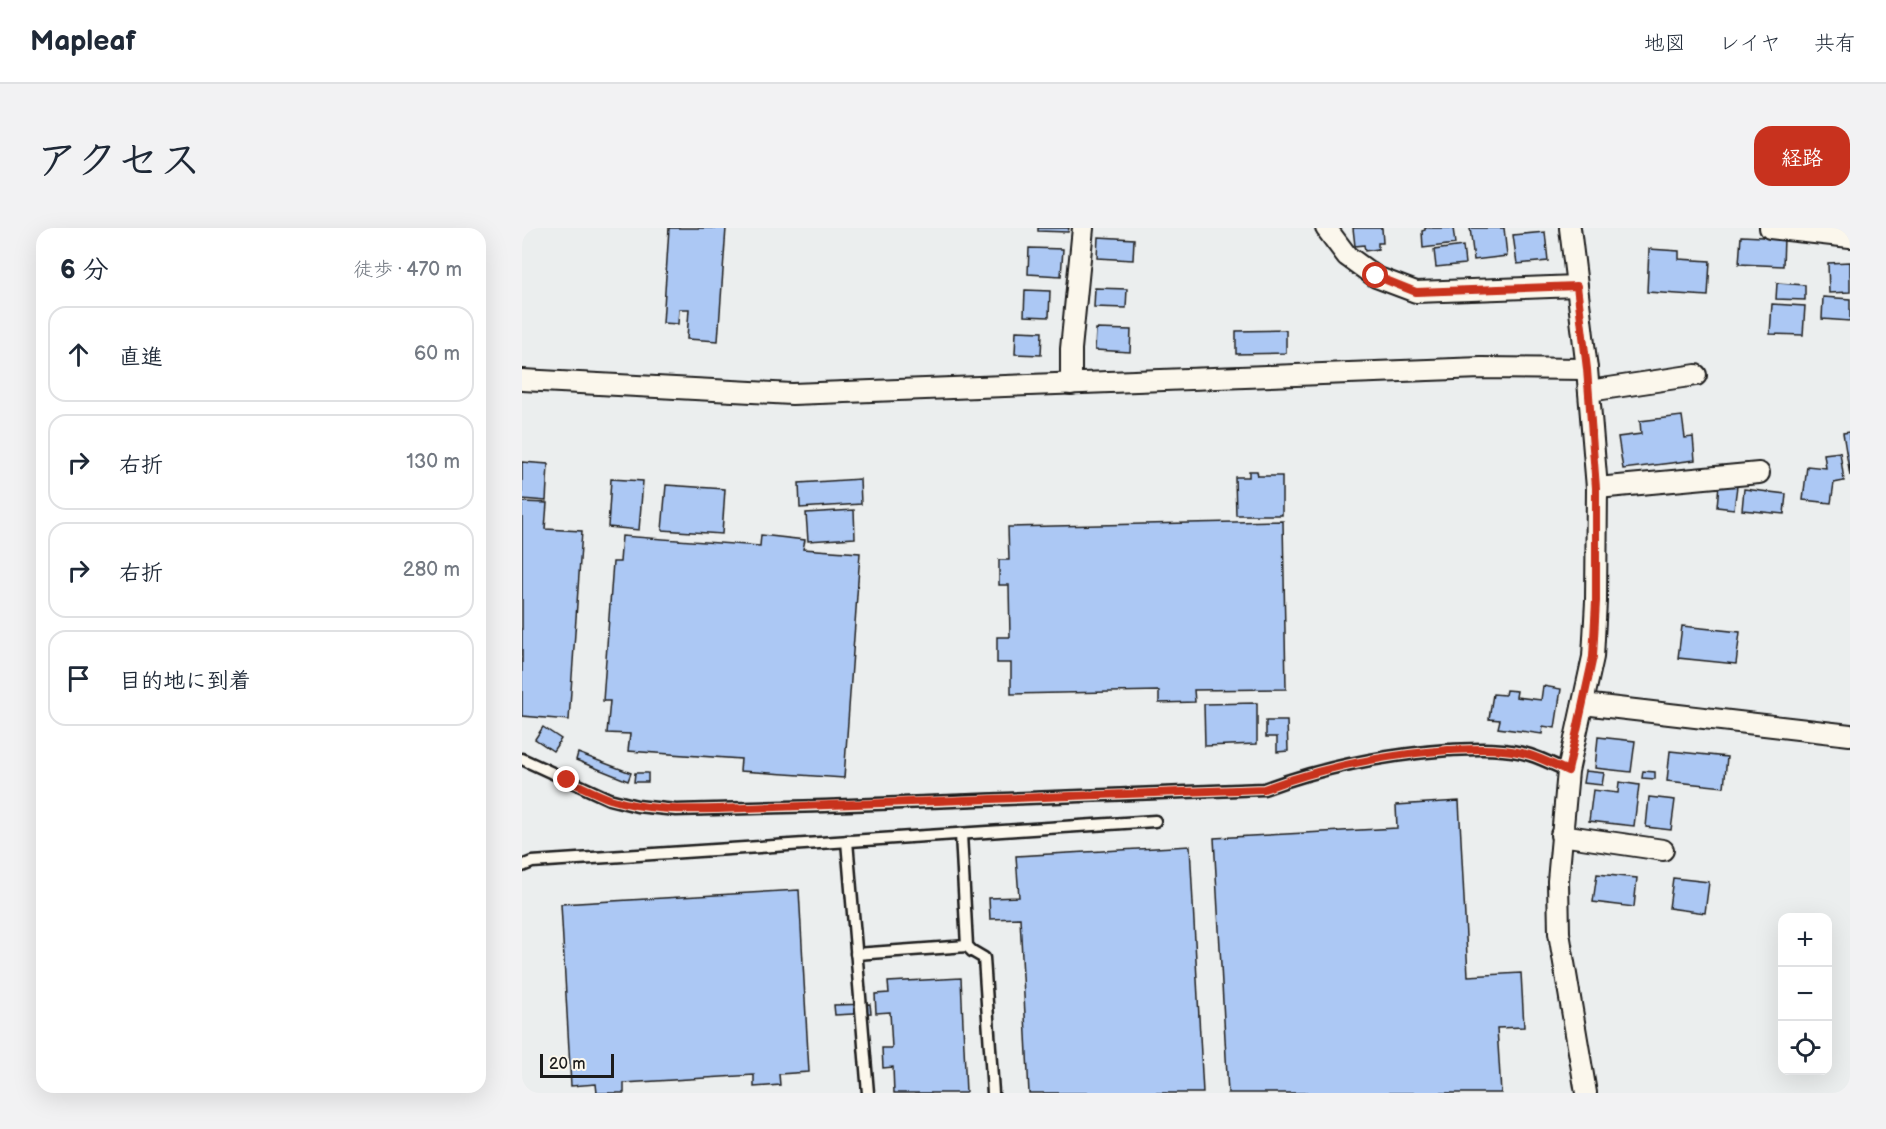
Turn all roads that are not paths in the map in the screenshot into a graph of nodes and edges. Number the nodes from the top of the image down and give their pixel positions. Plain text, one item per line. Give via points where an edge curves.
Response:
1 (1083, 228) edge
2 (1326, 228) edge
3 (1570, 228) edge
4 (1770, 228) edge
5 (1850, 237) edge
6 (1577, 286) junction
7 (1587, 369) junction
8 (1696, 375) dead end
9 (522, 380) edge
10 (1071, 384) junction
11 (1589, 391) junction
12 (1759, 473) dead end
13 (1596, 488) junction
14 (1583, 704) junction
15 (1850, 735) edge
16 (522, 759) edge
17 (1568, 771) junction
18 (1155, 821) dead end
19 (961, 834) junction
20 (1562, 835) junction
21 (848, 841) junction
22 (1663, 850) dead end
23 (522, 866) edge
24 (968, 946) junction
25 (856, 954) junction
26 (868, 1093) edge
27 (993, 1093) edge
28 (1586, 1093) edge

1 - 10 street
2 - 6 street via 1347,256 1376,276 1416,292
3 - 6 street
4 - 5 street
6 - 7 street
7 - 10 street via 1469,368
7 - 11 street
8 - 11 street
9 - 10 street via 792,394
11 - 13 street
12 - 13 street
13 - 14 street via 1593,657
14 - 15 street
14 - 17 street
16 - 17 lane via 609,798 636,806 676,810 1264,789 1302,774 1353,762 1417,752 1482,748 1529,755
17 - 20 street
18 - 19 lane
19 - 21 lane
19 - 24 lane
20 - 22 street
20 - 28 street via 1559,933
21 - 23 lane via 532,862
21 - 25 lane
24 - 25 lane
24 - 27 lane via 984,958
25 - 26 lane

